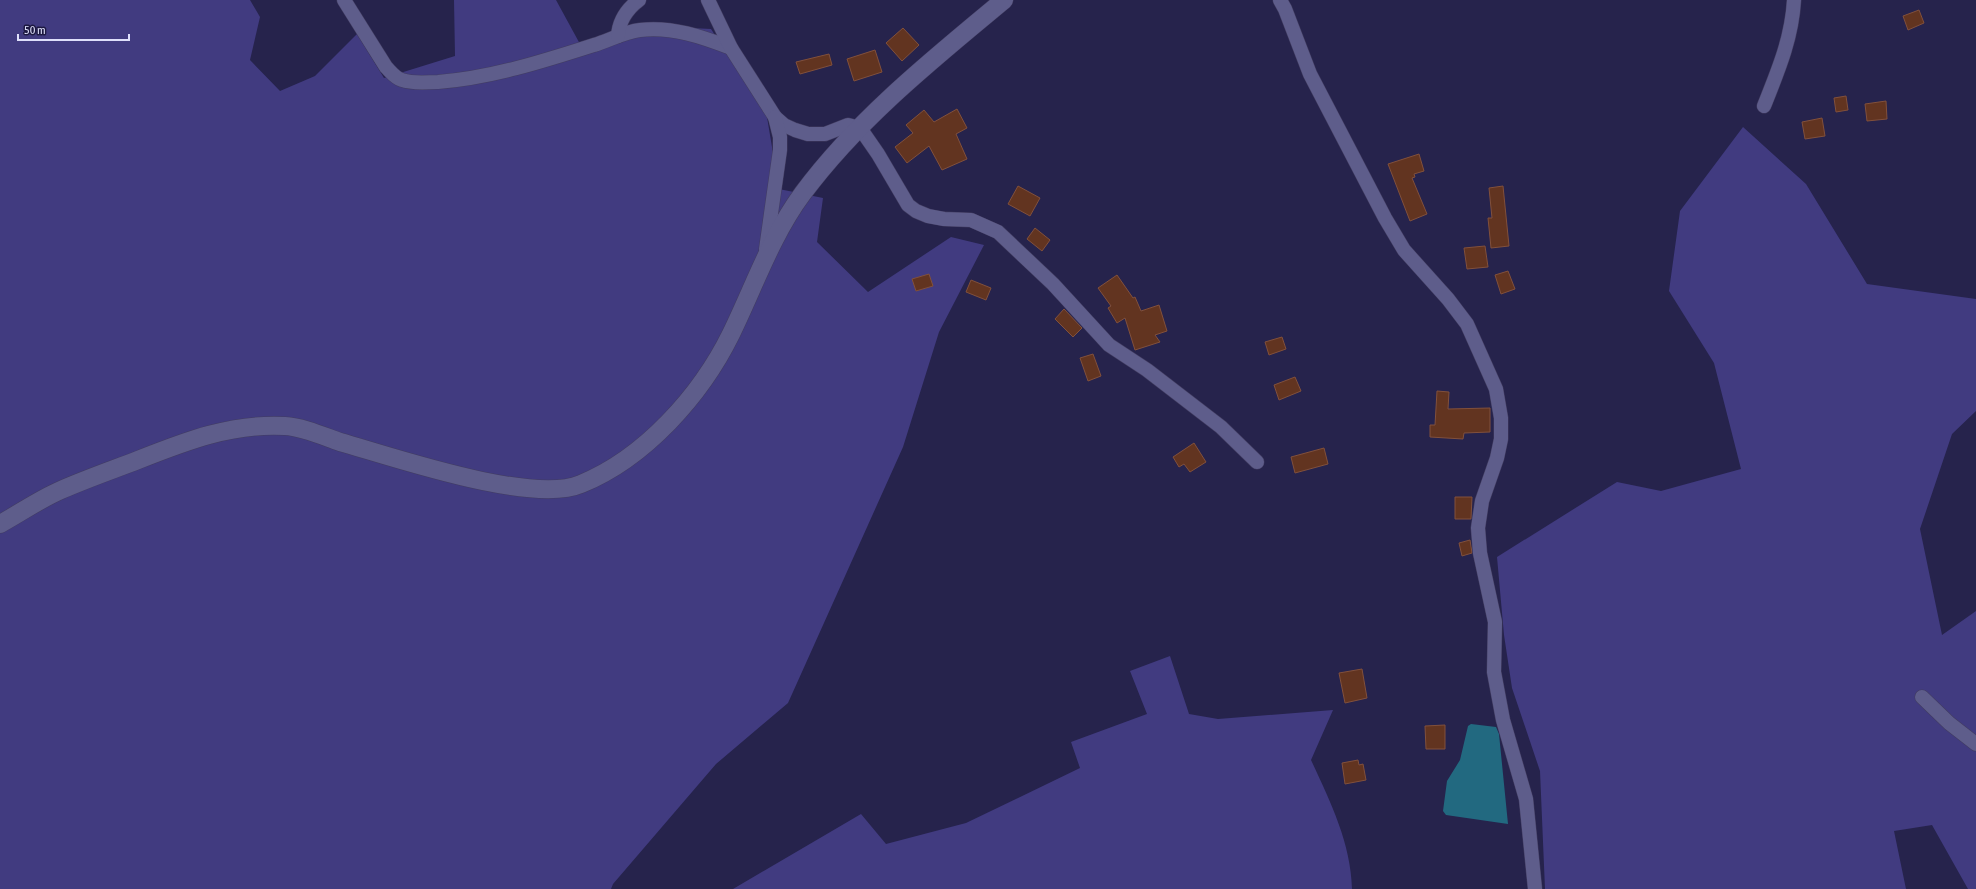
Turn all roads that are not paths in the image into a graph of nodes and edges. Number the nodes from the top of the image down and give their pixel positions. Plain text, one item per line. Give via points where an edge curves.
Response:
1 (344, 0) edge
2 (638, 0) edge
3 (708, 0) edge
4 (1004, 0) edge
5 (1280, 0) edge
6 (1794, 0) edge
7 (618, 36) junction
8 (731, 48) junction
9 (1764, 106) dead end
10 (775, 117) junction
11 (860, 128) junction
12 (765, 258) junction
13 (1257, 462) dead end
14 (0, 524) edge
15 (1922, 697) dead end
16 (1976, 744) edge
17 (1535, 889) edge

1 - 7 street via 386,67 402,80 413,82 464,80 522,66
2 - 7 street via 621,21
3 - 8 street
4 - 11 street
5 - 17 street via 1310,74 1385,218 1404,250 1467,324 1496,389 1501,418 1501,439 1482,502 1478,528 1480,553 1495,622 1494,672 1503,720 1526,798
6 - 9 street via 1791,30
7 - 8 street via 660,29 709,39
8 - 10 street
10 - 11 street via 784,125 808,134 825,134 848,125
10 - 12 street via 780,150
11 - 12 street via 801,195
11 - 13 street via 908,205 928,216 971,220 998,232 1057,289 1109,345 1147,370 1221,427
12 - 14 street via 716,361 677,413 647,445 613,468 578,486 549,489 517,487 409,462 288,426 246,427 204,435 58,491
15 - 16 street

